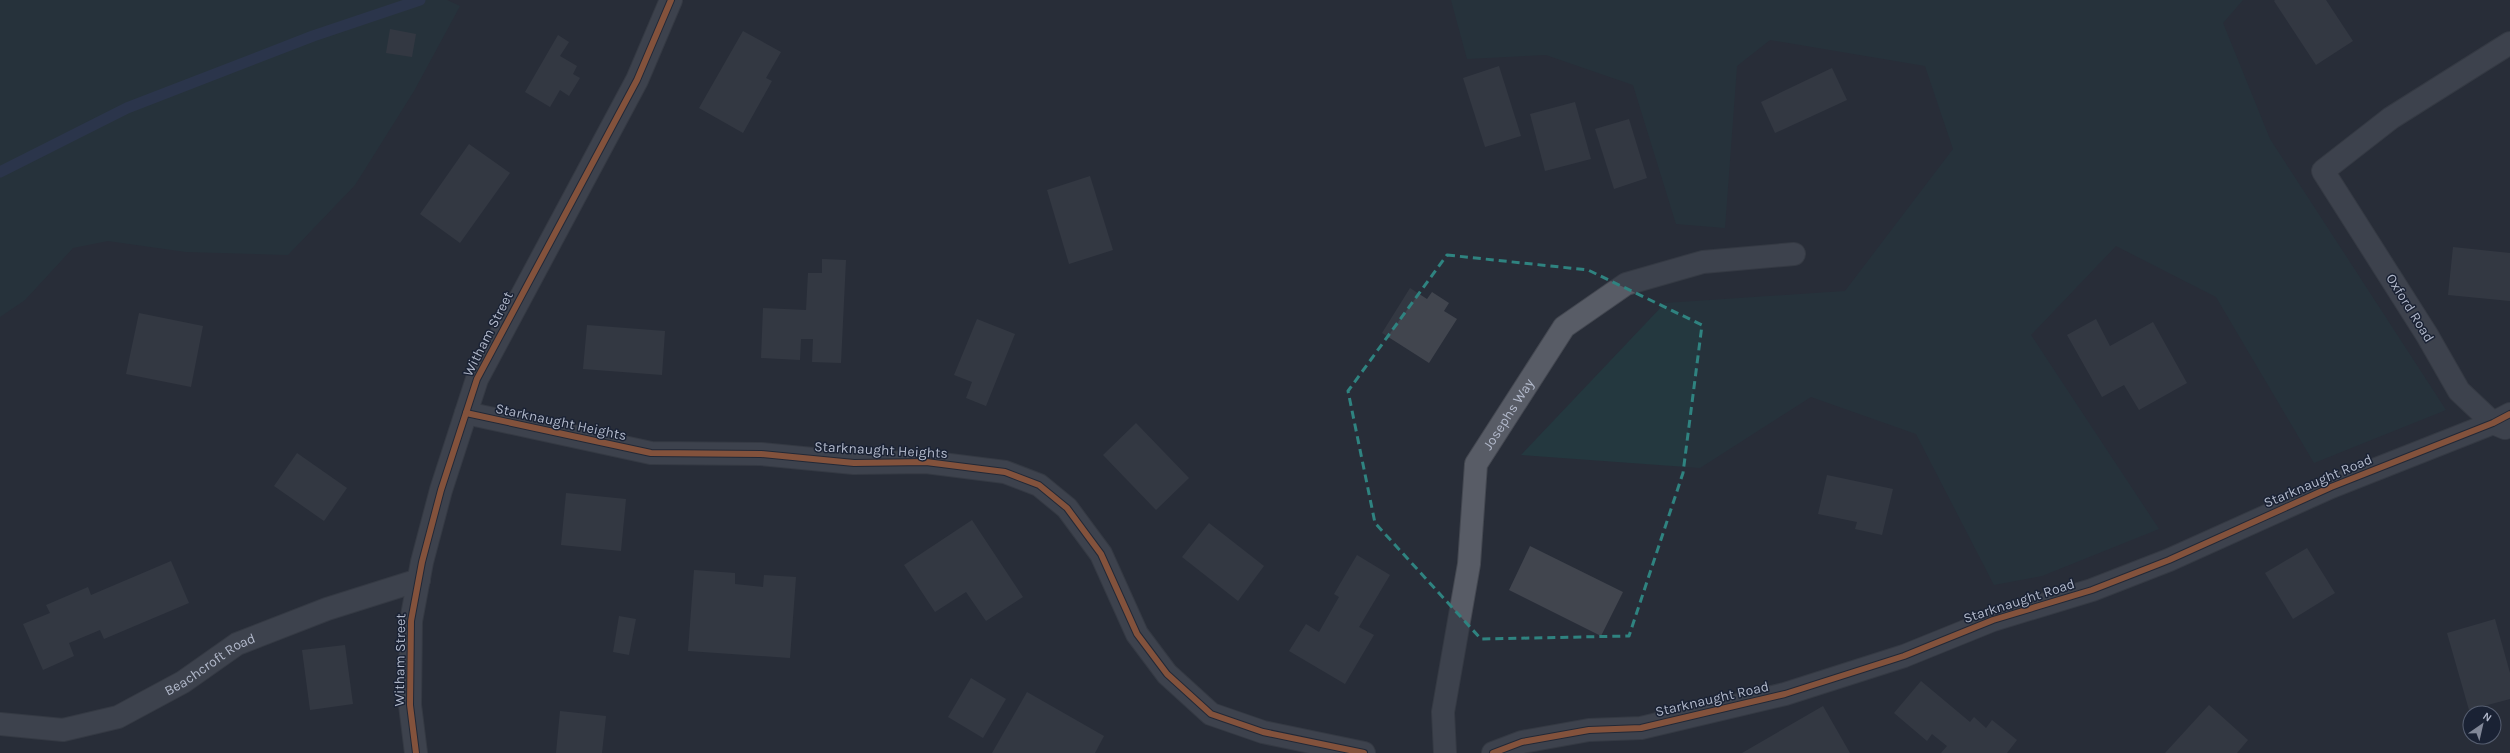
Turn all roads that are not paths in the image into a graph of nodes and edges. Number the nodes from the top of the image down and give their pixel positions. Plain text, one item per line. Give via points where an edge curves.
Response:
1 (671, 0) edge
2 (2510, 43) edge
3 (1794, 254) dead end
4 (466, 413) junction
5 (2504, 423) edge
6 (419, 580) junction
7 (0, 724) edge
8 (416, 753) edge
9 (1364, 753) edge
10 (1445, 753) edge
11 (1493, 753) edge

1 - 4 street, Witham Street via 637,80 477,378
2 - 5 street, Oxford Road via 2391,118 2323,171 2427,335 2459,391
3 - 10 street, Josephs Way via 1704,262 1626,284 1564,327 1476,464 1469,564 1443,712
4 - 6 street, Witham Street via 441,490
4 - 9 street, Starknaught Heights via 650,453 762,454 854,463 926,462 1005,472 1039,485 1066,508 1101,554 1137,634 1167,674 1211,714 1263,732
5 - 11 street, Starknaught Road via 2331,487 2169,560 2092,590 1993,620 1904,656 1785,694 1641,728 1588,730 1522,742
6 - 7 street, Beachcroft Road via 327,609 237,644 183,682 118,717 63,730
6 - 8 street, Witham Street via 411,621 410,705

